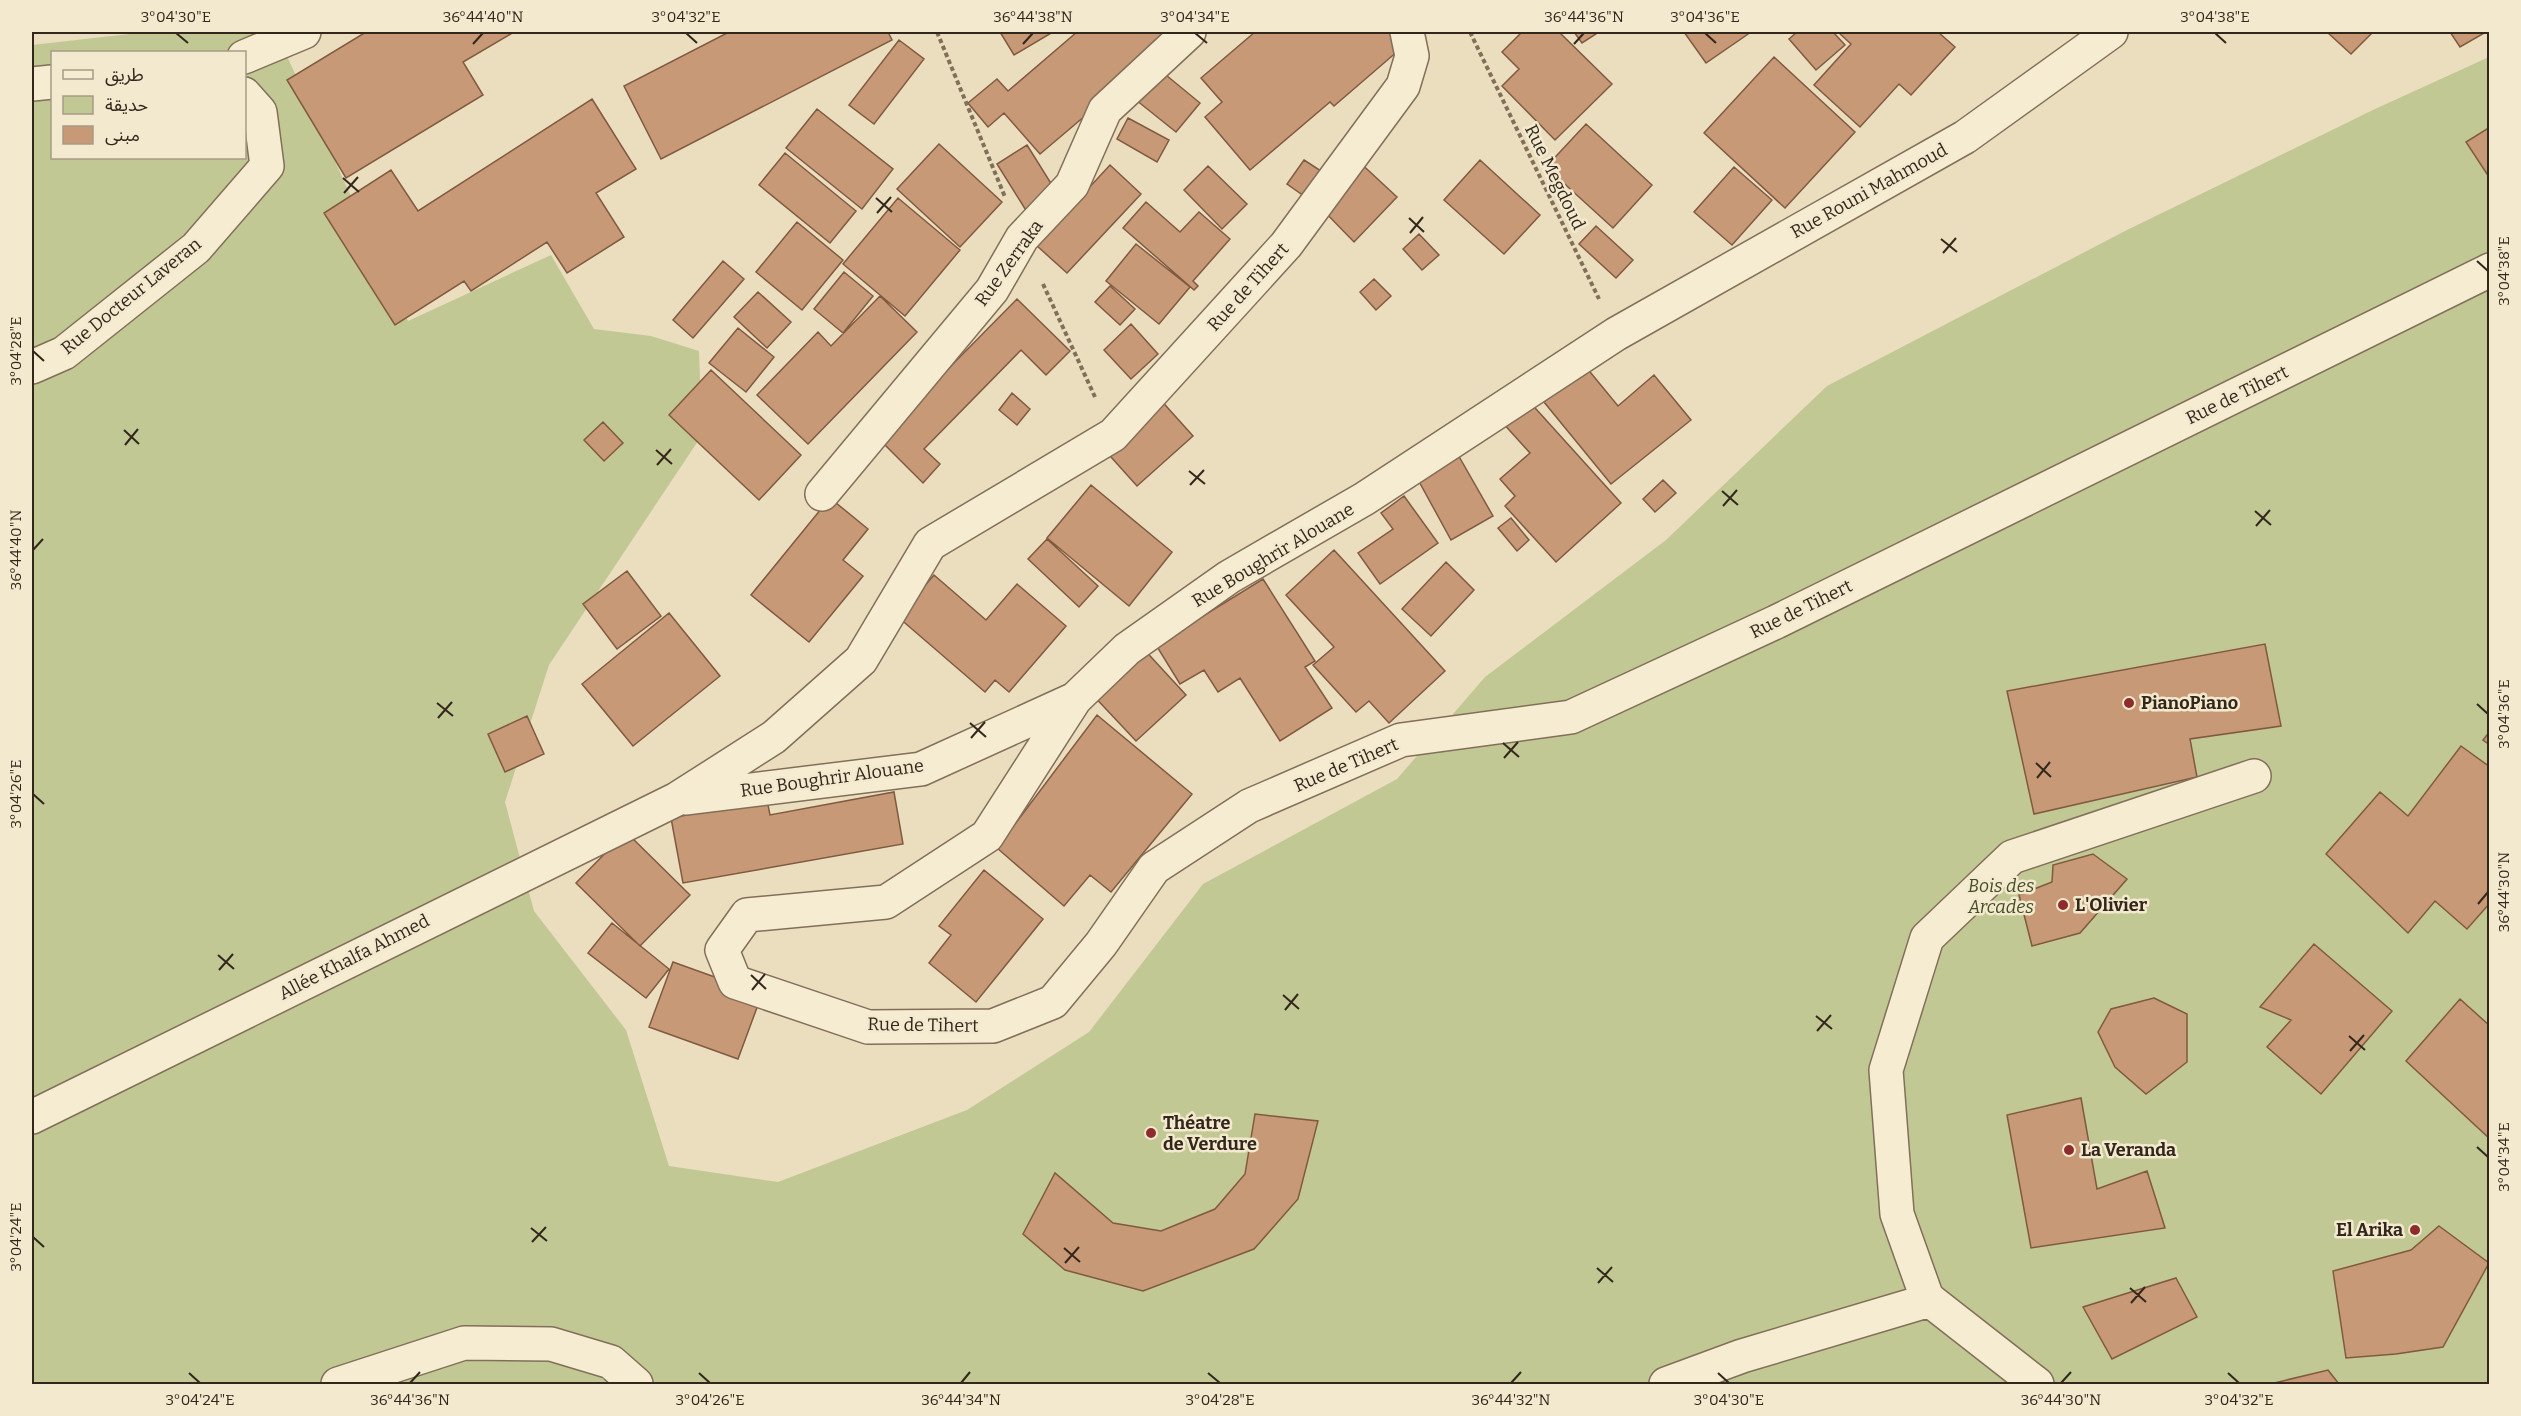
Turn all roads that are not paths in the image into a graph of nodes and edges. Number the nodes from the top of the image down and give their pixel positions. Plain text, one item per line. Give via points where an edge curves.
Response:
1 (304, 32) edge
2 (1189, 32) edge
3 (1407, 32) edge
4 (2110, 32) edge
5 (246, 56) edge
6 (51, 82) edge
7 (32, 84) edge
8 (246, 96) edge
9 (2490, 270) edge
10 (1616, 334) joint
11 (32, 367) edge
12 (822, 494) dead end
13 (1075, 699) junction
14 (2254, 776) dead end
15 (678, 799) junction
16 (32, 1117) edge
17 (1930, 1300) junction
18 (338, 1384) edge
19 (636, 1384) edge
20 (1666, 1384) edge
21 (2037, 1384) edge

1 - 5 street
2 - 12 street, Rue Zerraka via 1105,110 1072,185 1022,238 992,290
3 - 15 street, Rue de Tihert via 1412,56 1403,86 1350,159 1286,245 1113,435 930,544 861,660 774,737
4 - 10 street, Rue Rouni Mahmoud via 1965,137
6 - 7 street
8 - 11 street, Rue Docteur Laveran via 260,112 267,166 196,248 64,353
9 - 13 street, Rue de Tihert via 1776,622 1571,717 1401,740 1249,806 1154,868 1101,944 1053,1002 993,1026 868,1027 735,982 722,950 747,915 886,902 987,836
10 - 13 street, Rue Boughrir Alouane via 1364,499 1229,577 1127,649
13 - 15 street, Rue Boughrir Alouane via 921,769
14 - 17 street via 2012,856 1927,938 1886,1070 1897,1214
15 - 16 street, Allée Khalfa Ahmed
17 - 20 street via 1742,1356
17 - 21 street
18 - 19 street via 464,1343 551,1344 611,1362

